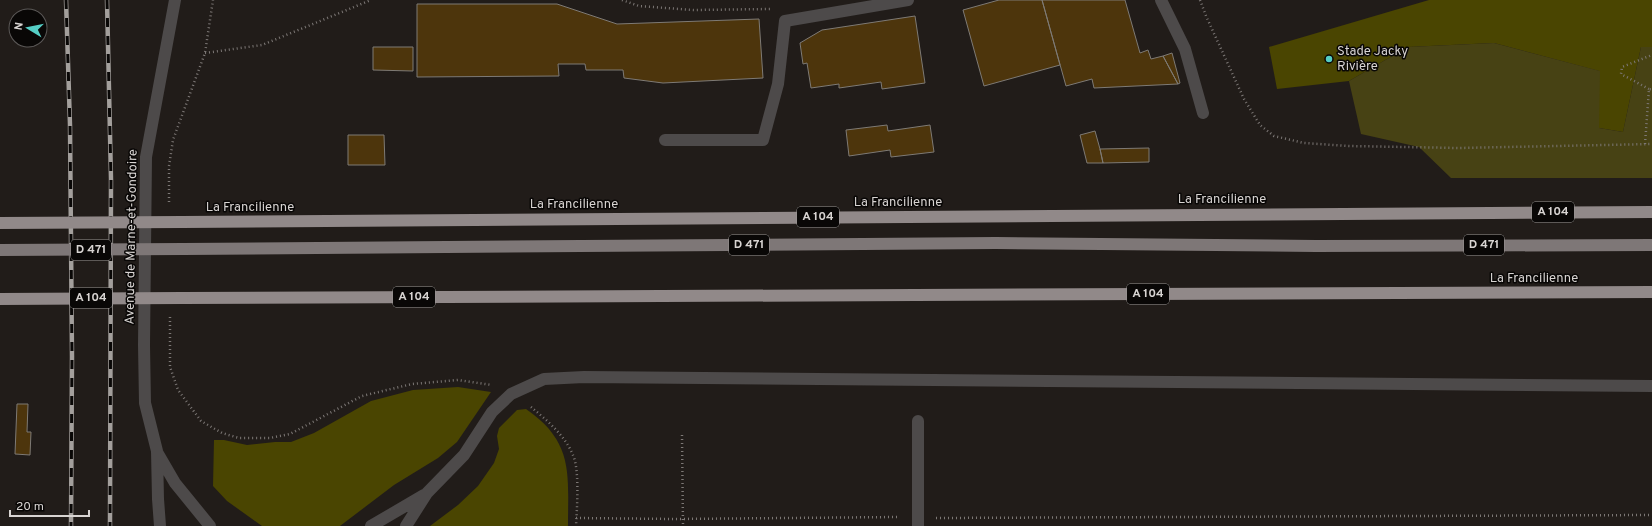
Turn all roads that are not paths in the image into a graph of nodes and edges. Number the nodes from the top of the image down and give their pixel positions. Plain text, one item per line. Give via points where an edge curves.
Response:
1 (175, 0) edge
2 (908, 0) edge
3 (1160, 0) edge
4 (1204, 113) dead end
5 (666, 140) dead end
6 (1652, 212) edge
7 (0, 223) edge
8 (1652, 245) edge
9 (0, 250) edge
10 (1652, 292) edge
11 (0, 299) edge
12 (1652, 386) edge
13 (918, 421) dead end
14 (157, 451) junction
15 (427, 493) junction
16 (917, 522) edge
17 (160, 526) edge
18 (210, 526) edge
19 (371, 526) edge
20 (406, 526) edge

1 - 14 street, Avenue de Marne-et-Gondoire via 146,157 145,403
2 - 5 street via 785,21 778,84 763,140
3 - 4 street via 1185,49
6 - 7 highway, La Francilienne / A 104, bridge
8 - 9 main road, D 471, bridge via 1316,246 996,243
10 - 11 highway, La Francilienne / A 104, bridge
12 - 15 street via 584,377 544,379 512,394 492,412 464,455
13 - 16 street
14 - 17 street, Avenue de Marne-et-Gondoire
14 - 18 street, Avenue de Marne-et-Gondoire via 175,483
15 - 19 street
15 - 20 street

